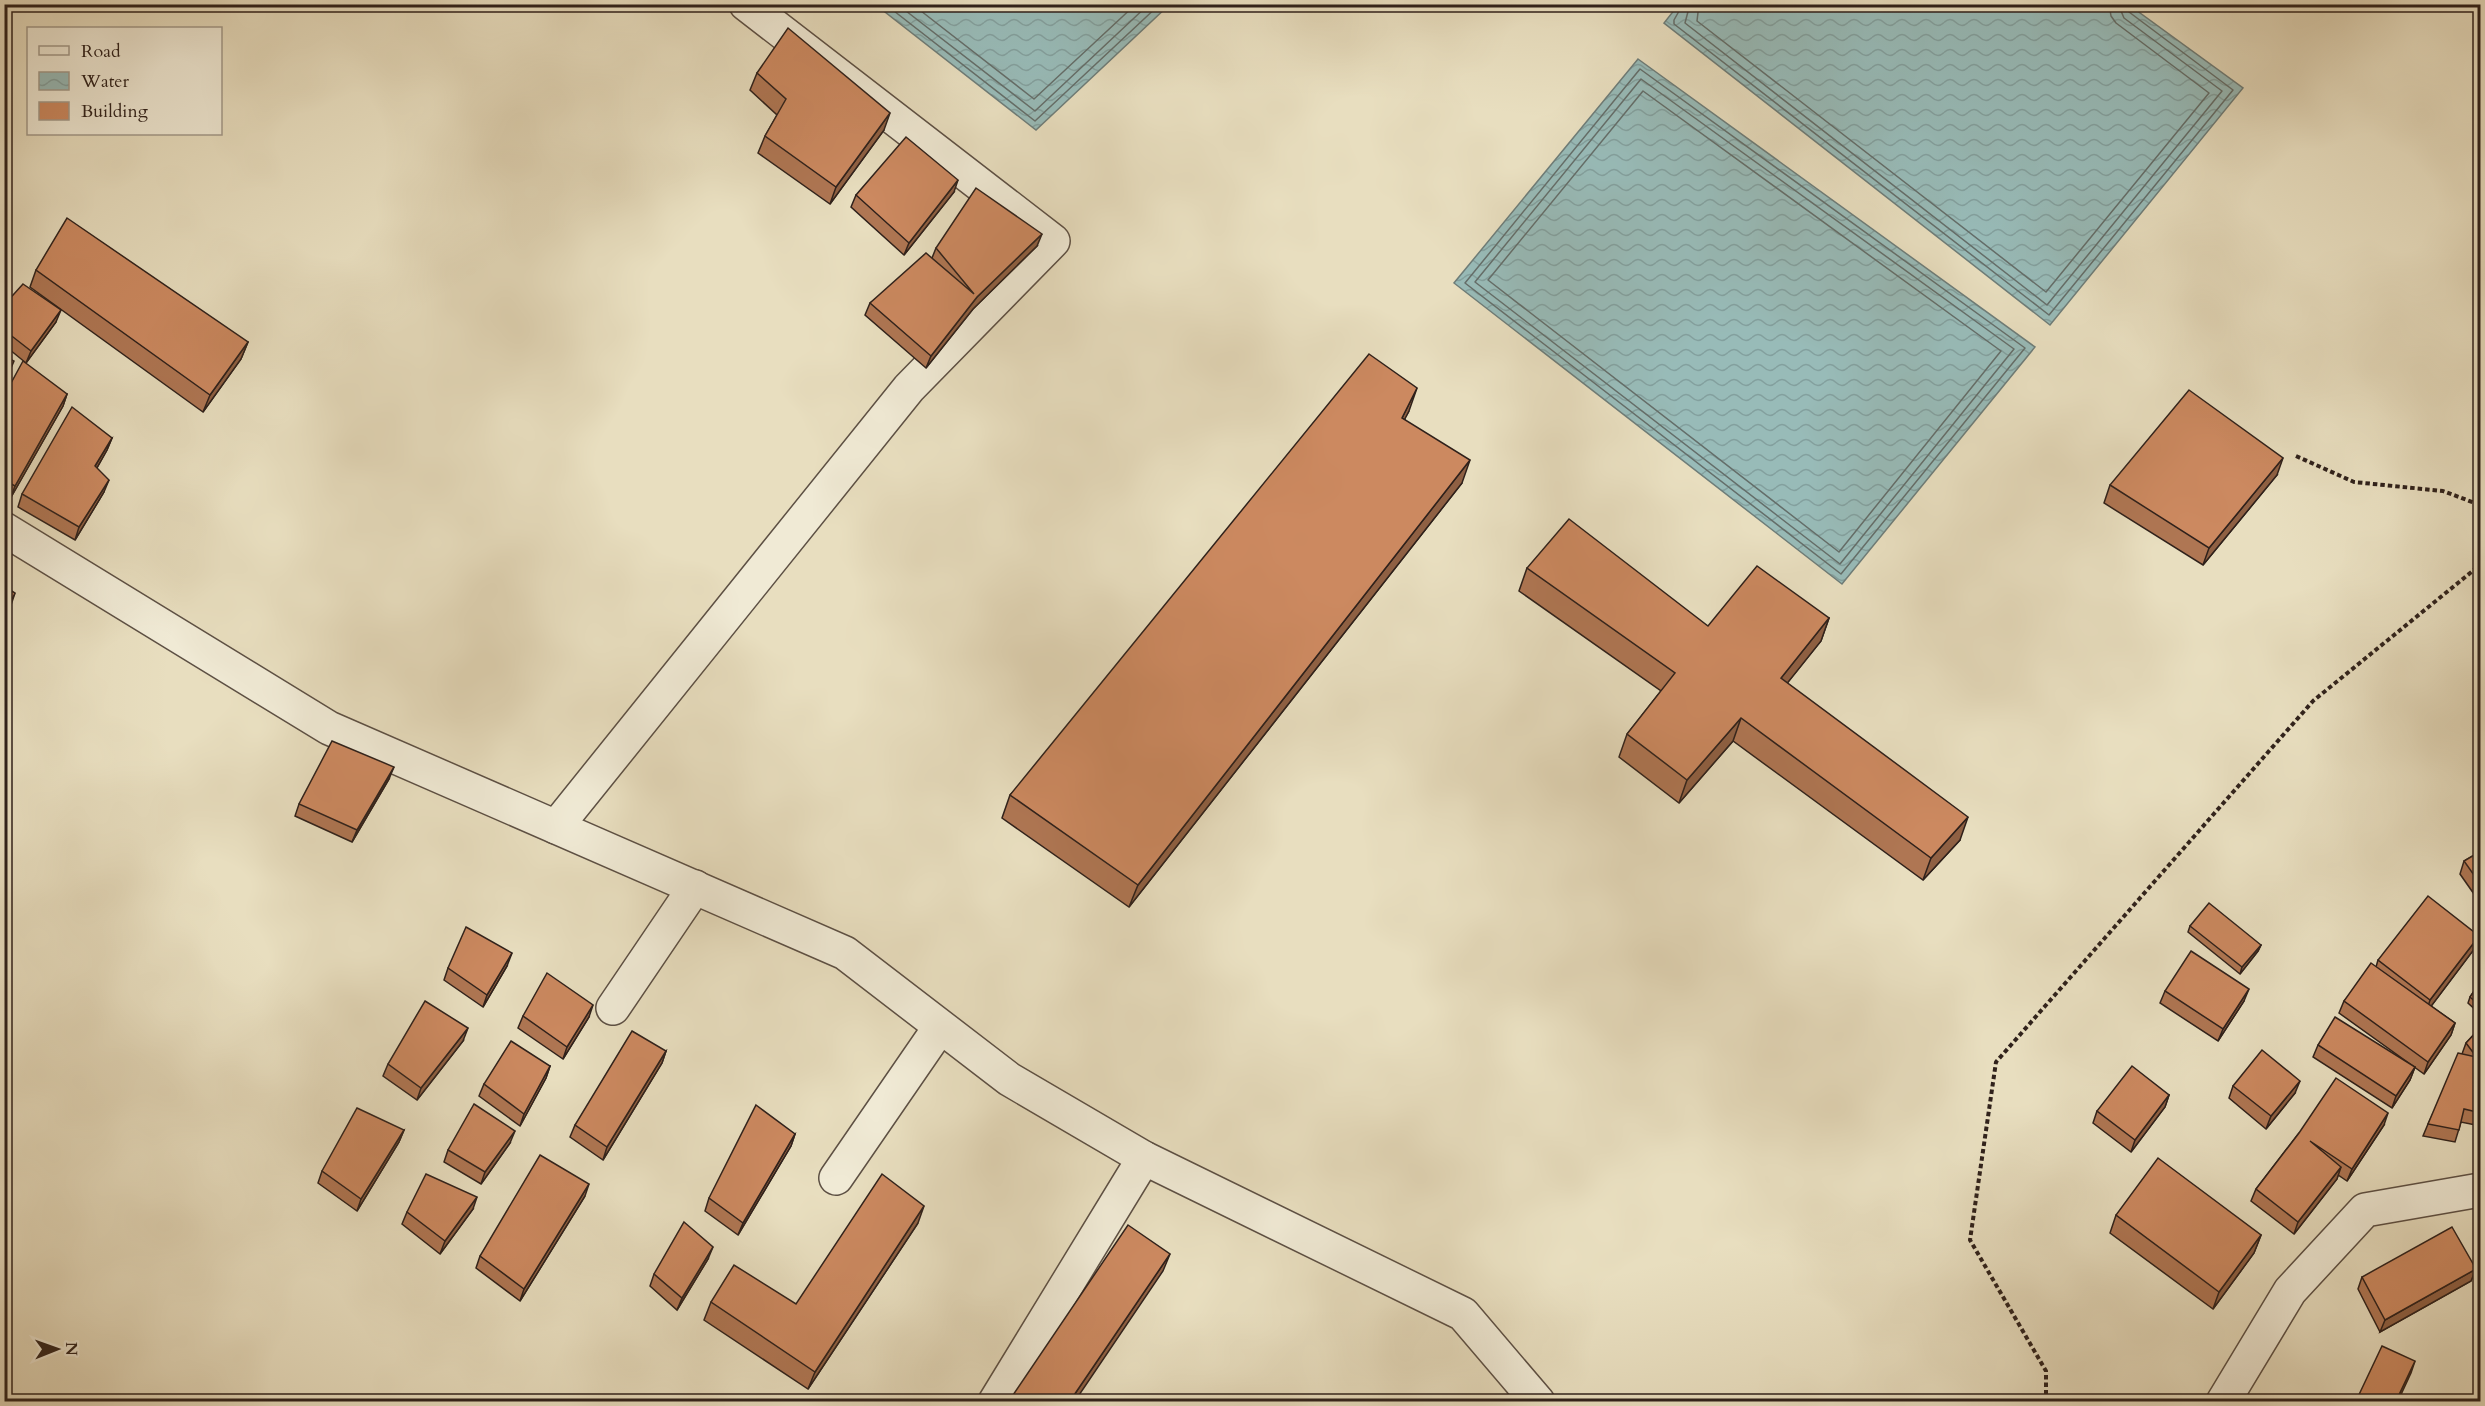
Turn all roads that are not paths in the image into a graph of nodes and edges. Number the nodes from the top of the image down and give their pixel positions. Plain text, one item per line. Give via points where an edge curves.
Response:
1 (746, 4) edge
2 (4, 529) edge
3 (556, 827) junction
4 (695, 887) junction
5 (613, 1008) dead end
6 (940, 1027) junction
7 (1144, 1158) junction
8 (836, 1178) dead end
9 (2481, 1190) edge
10 (995, 1401) edge
11 (1538, 1401) edge
12 (2223, 1401) edge

1 - 3 street via 1053,241 909,388
2 - 3 street via 329,728
3 - 4 street
4 - 5 street
4 - 6 street via 845,953
6 - 7 street via 1009,1079
6 - 8 street
7 - 10 street
7 - 11 street via 1462,1314
9 - 12 street via 2365,1210 2290,1291

